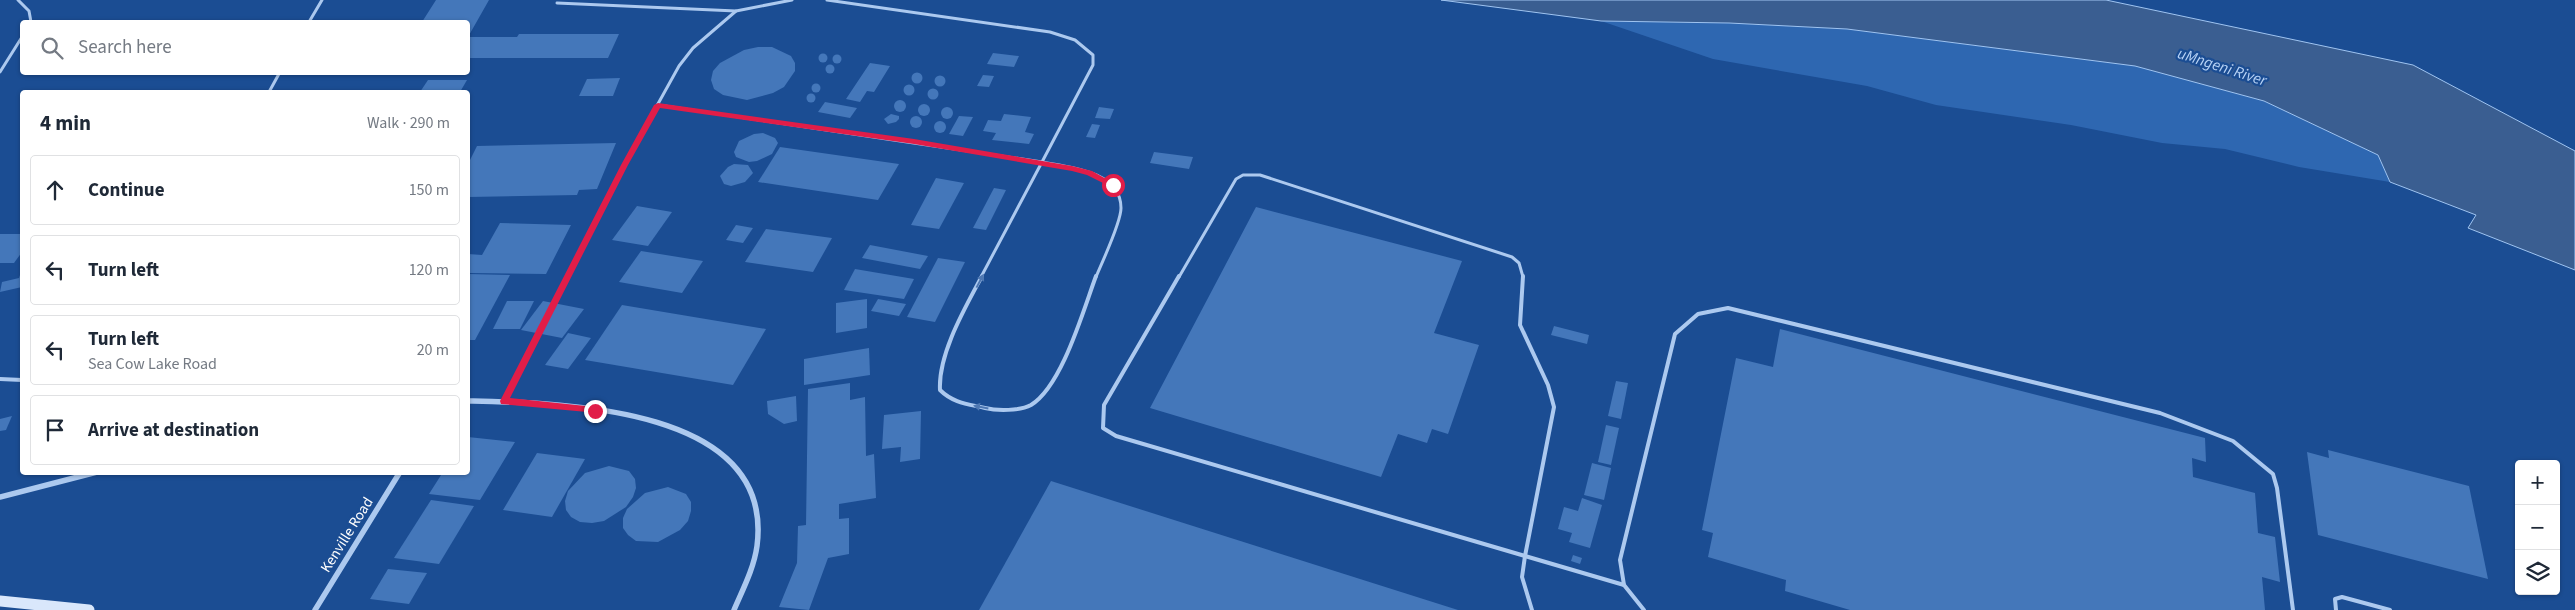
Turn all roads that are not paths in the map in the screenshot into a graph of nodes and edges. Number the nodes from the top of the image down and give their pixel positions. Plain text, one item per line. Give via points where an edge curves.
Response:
1 (18, 0) edge
2 (322, 0) edge
3 (792, 0) edge
4 (827, 0) edge
5 (557, 3) dead end
6 (736, 11) junction
7 (31, 20) edge
8 (310, 20) edge
9 (20, 40) edge
10 (0, 72) edge
11 (278, 75) edge
12 (270, 90) edge
13 (658, 105) junction
14 (1042, 163) junction
15 (0, 380) edge
16 (20, 380) edge
17 (470, 401) edge
18 (504, 401) junction
19 (85, 475) edge
20 (398, 475) edge
21 (0, 497) edge
22 (1525, 555) junction
23 (1624, 585) junction
24 (0, 601) edge
25 (89, 610) edge
26 (315, 610) edge
27 (734, 610) edge
28 (1532, 610) edge
29 (1644, 610) edge
30 (2292, 610) edge
31 (2336, 610) edge
32 (2390, 610) edge

1 - 7 lane via 29,11
2 - 8 lane
3 - 6 lane
4 - 14 lane via 1023,27 1058,34 1085,47 1093,55 1093,65
5 - 6 lane
6 - 13 lane via 693,48 679,66
9 - 10 lane
11 - 12 lane
13 - 14 lane via 914,141
13 - 18 lane
14 -> 14 lane via 1090,173 1113,185 1120,198 1121,210 1066,356 1045,394 1029,406 990,409 950,400 940,390 939,374 949,345
15 - 16 lane
17 - 18 street
18 - 27 street via 642,418 702,441 727,457 742,475 752,498 758,538 748,578
19 - 21 street
20 - 26 street, Kenville Road
22 - 22 lane via 1554,407 1547,380 1520,326 1518,309 1524,274 1522,265 1512,257 1260,175 1243,175 1236,179 1104,405 1103,428 1116,436
22 - 23 lane
22 - 28 lane via 1522,577
23 - 29 lane
23 - 30 lane via 1620,560 1675,334 1692,316 1728,308 2160,413 2233,441 2255,457 2275,481
24 - 25 main road
31 - 32 lane via 2335,599 2342,597

